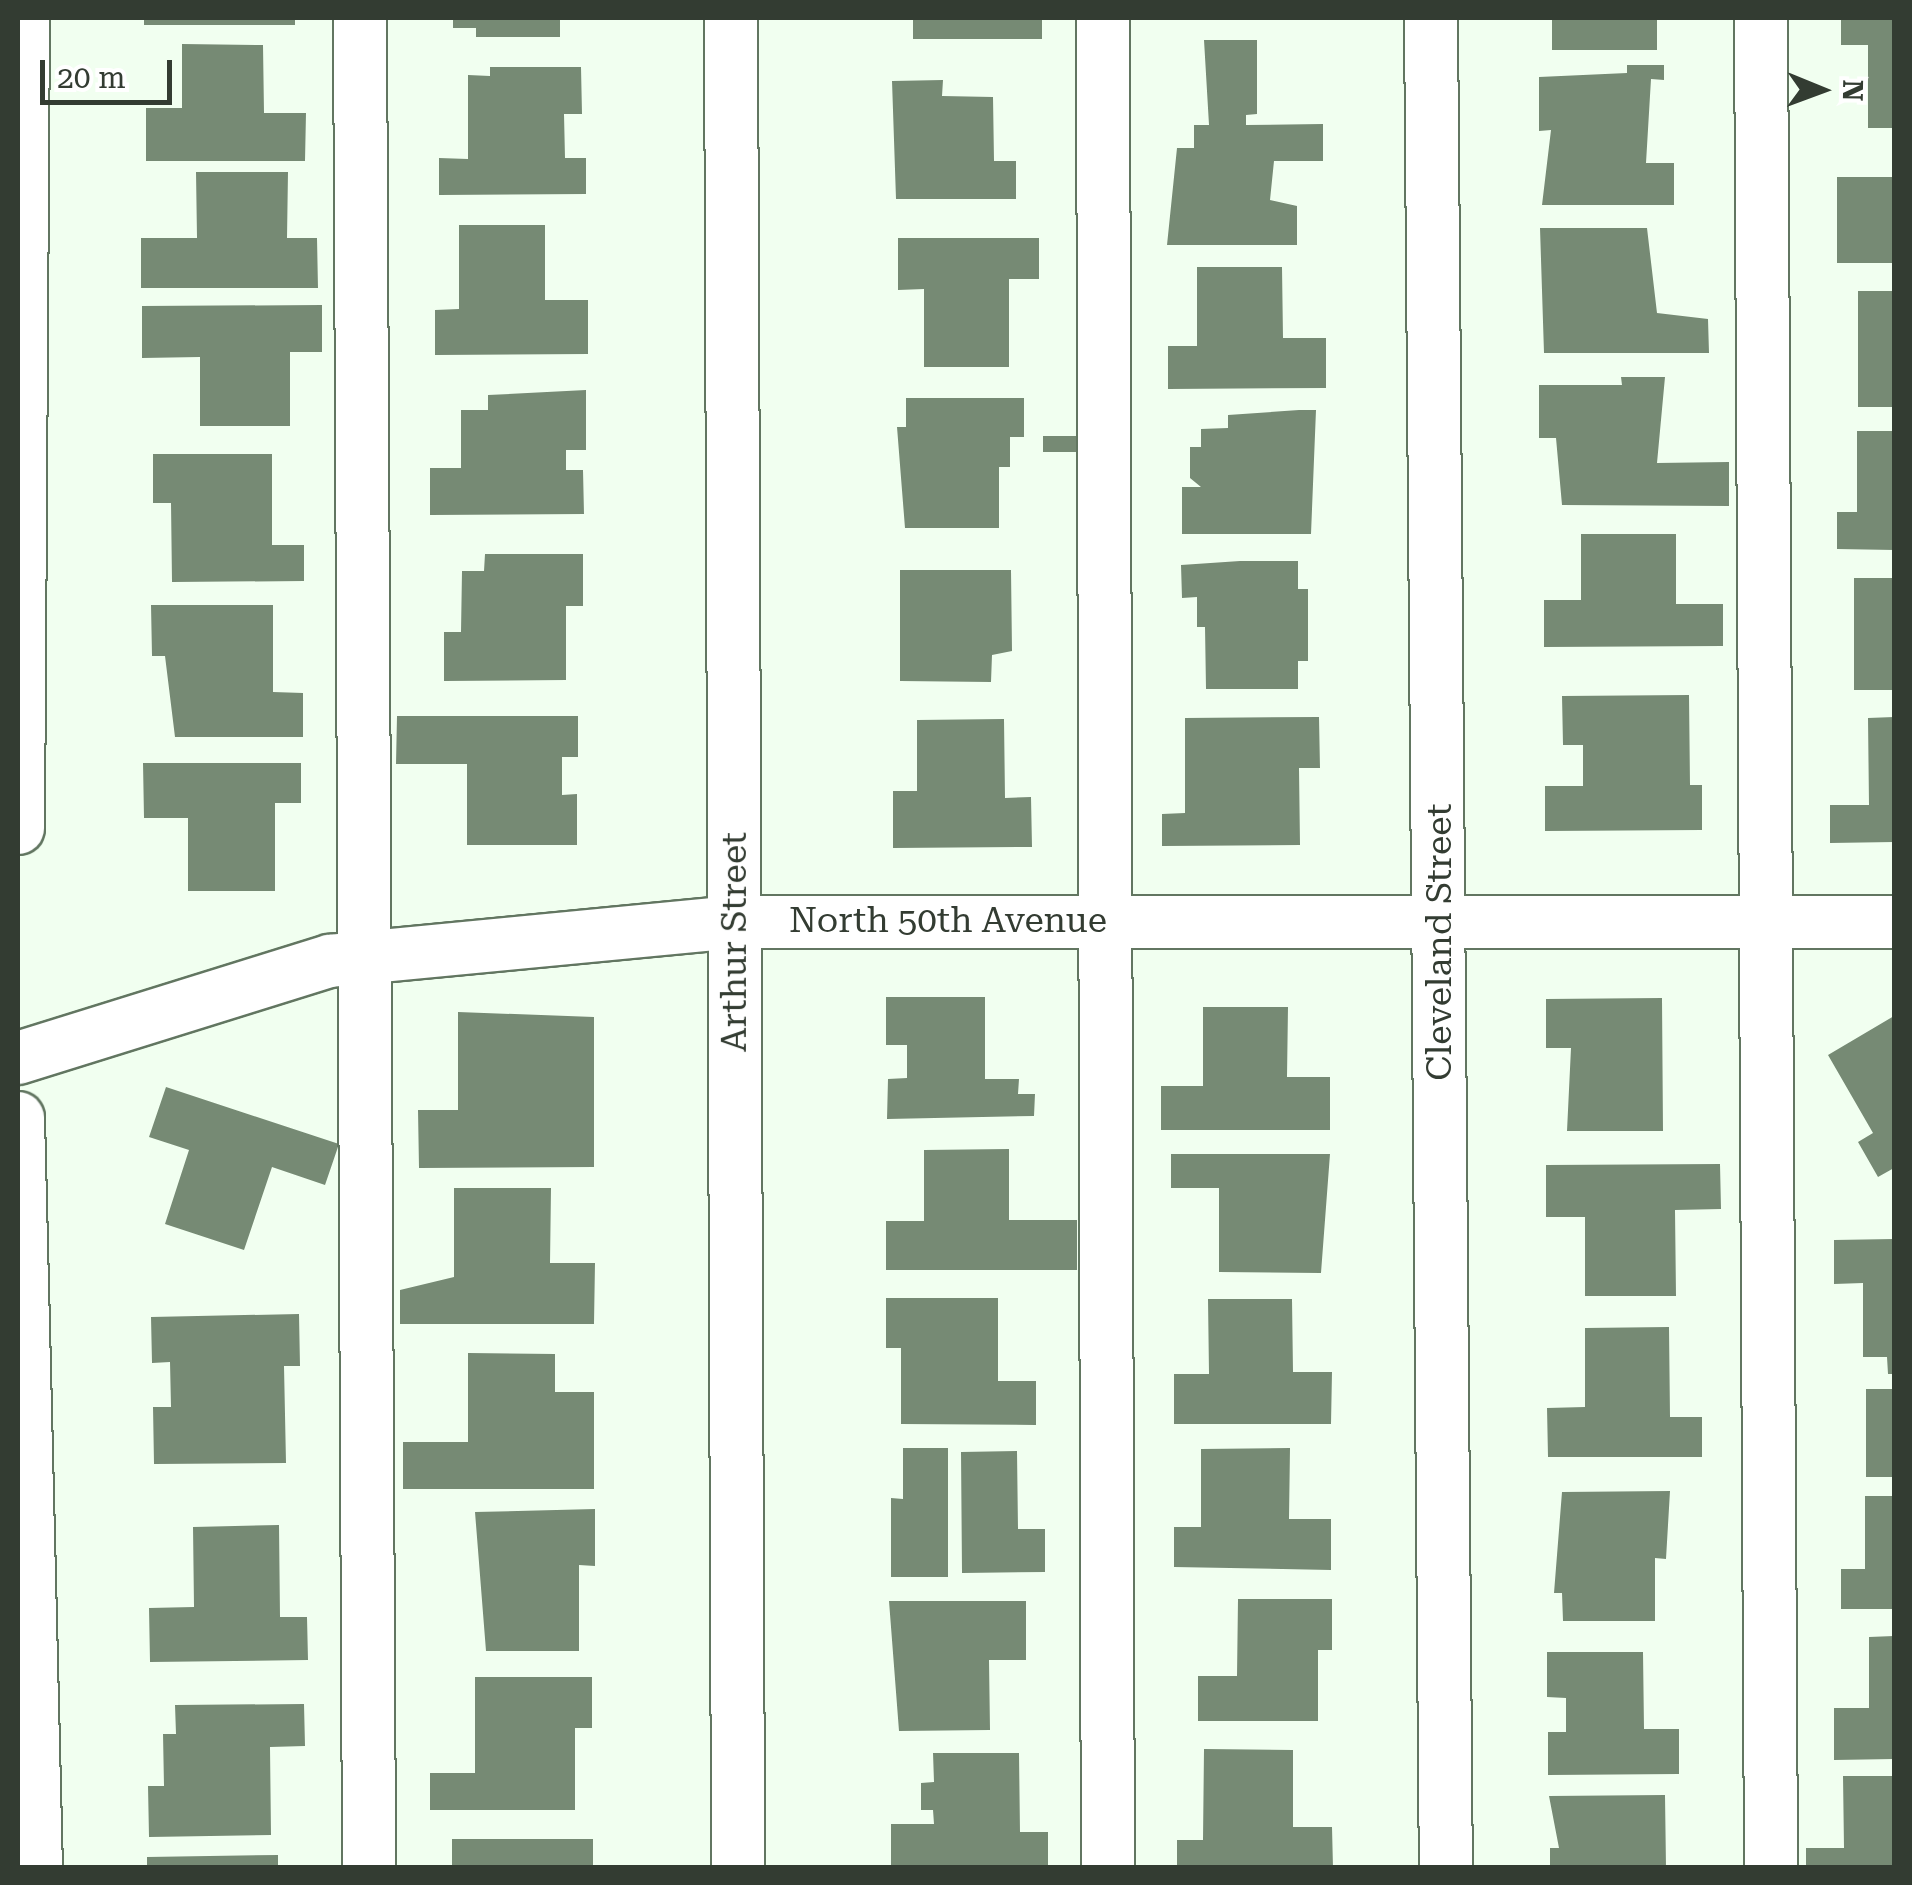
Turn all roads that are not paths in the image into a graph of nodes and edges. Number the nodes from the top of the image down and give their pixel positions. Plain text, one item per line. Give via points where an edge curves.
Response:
1 (23, 18) edge
2 (360, 18) edge
3 (731, 18) edge
4 (1103, 18) edge
5 (1431, 18) edge
6 (1761, 18) edge
7 (18, 828) edge
8 (1440, 920) junction
9 (1104, 921) junction
10 (1766, 921) junction
11 (735, 922) junction
12 (1894, 922) edge
13 (368, 957) junction
14 (18, 1058) edge
15 (18, 1118) edge
16 (36, 1868) edge
17 (368, 1868) edge
18 (738, 1868) edge
19 (1108, 1868) edge
20 (1446, 1868) edge
21 (1771, 1868) edge

1 - 7 street
2 - 13 street
3 - 11 street, Arthur Street
4 - 9 street
5 - 8 street, Cleveland Street
6 - 10 street
8 - 9 street, North 50th Avenue
8 - 10 street, North 50th Avenue
8 - 20 street, Cleveland Street
9 - 11 street, North 50th Avenue
9 - 19 street
10 - 12 street, North 50th Avenue
10 - 21 street
11 - 13 street, North 50th Avenue
11 - 18 street, Arthur Street
13 - 14 street, North 50th Avenue
13 - 17 street
15 - 16 street

